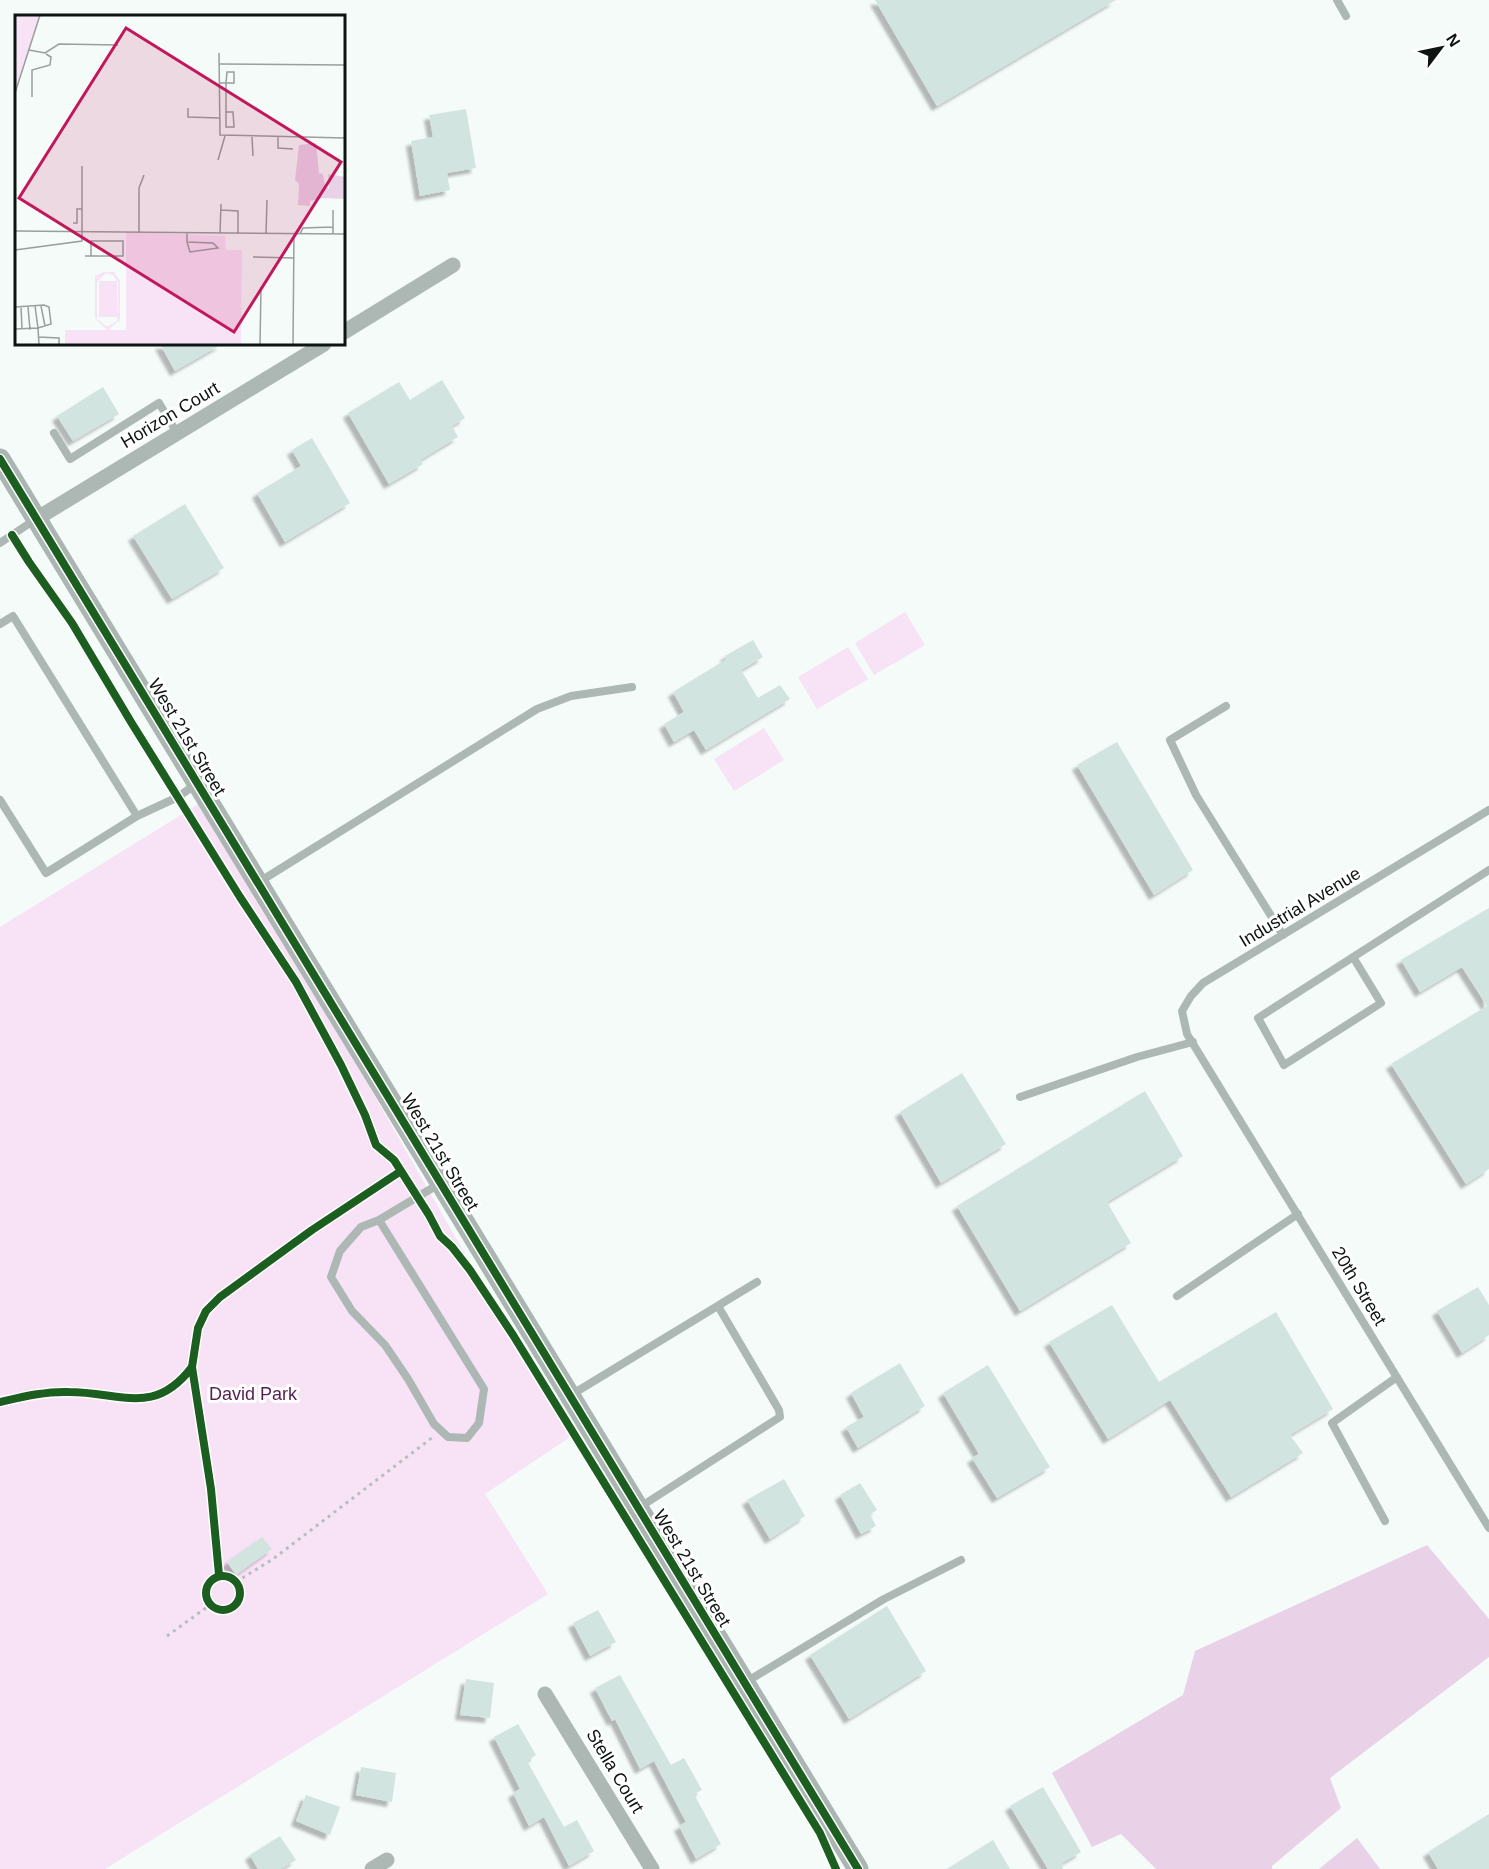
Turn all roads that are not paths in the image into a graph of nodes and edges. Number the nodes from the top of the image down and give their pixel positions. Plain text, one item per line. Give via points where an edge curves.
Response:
1 (1336, 0) edge
2 (1346, 16) dead end
3 (453, 266) dead end
4 (345, 331) edge
5 (322, 345) edge
6 (54, 433) dead end
7 (177, 433) junction
8 (0, 459) edge
9 (36, 519) junction
10 (0, 543) edge
11 (0, 624) edge
12 (632, 687) dead end
13 (1226, 705) dead end
14 (197, 783) junction
15 (0, 800) edge
16 (1489, 810) edge
17 (137, 816) junction
18 (1489, 870) edge
19 (258, 883) junction
20 (1283, 935) junction
21 (1353, 957) junction
22 (1193, 1042) junction
23 (1203, 1060) joint
24 (1020, 1097) dead end
25 (441, 1183) junction
26 (1298, 1214) junction
27 (380, 1220) junction
28 (757, 1282) dead end
29 (1177, 1296) dead end
30 (718, 1306) junction
31 (1397, 1377) junction
32 (570, 1396) junction
33 (638, 1508) junction
34 (1385, 1521) dead end
35 (1489, 1528) edge
36 (961, 1560) dead end
37 (745, 1682) junction
38 (545, 1694) dead end
39 (387, 1860) dead end
40 (851, 1866) edge
41 (372, 1869) edge
42 (652, 1869) edge

1 - 2 lane
3 - 4 street
5 - 7 street, Horizon Court
6 - 7 lane via 70,459 159,403
7 - 9 street, Horizon Court
8 - 9 street, West 21st Street
9 - 10 lane
9 - 14 street, West 21st Street
11 - 17 lane via 13,616
12 - 19 lane via 571,696 537,709
13 - 20 lane via 1170,740 1196,795
14 - 17 lane via 178,797
14 - 19 street, West 21st Street
15 - 17 lane via 45,873
16 - 20 lane, Industrial Avenue
18 - 21 lane
19 - 25 street, West 21st Street
20 - 22 lane, Industrial Avenue via 1203,983 1191,996 1182,1011
21 - 21 lane via 1258,1018 1284,1065 1381,1003
22 - 23 lane, Industrial Avenue
22 - 24 lane
23 - 26 lane, 20th Street
25 - 27 lane
25 - 32 street, West 21st Street
26 - 29 lane
26 - 31 lane, 20th Street
27 - 27 lane via 361,1227 340,1251 331,1277 352,1311 385,1346 434,1424 448,1437 467,1438 479,1423 483,1389
28 - 30 lane
30 - 32 lane
30 - 33 lane via 780,1417
31 - 34 lane via 1332,1423
31 - 35 lane, 20th Street
32 - 33 street, West 21st Street
33 - 37 street, West 21st Street
36 - 37 lane via 884,1599
37 - 40 street, West 21st Street
38 - 42 street, Stella Court
39 - 41 street

